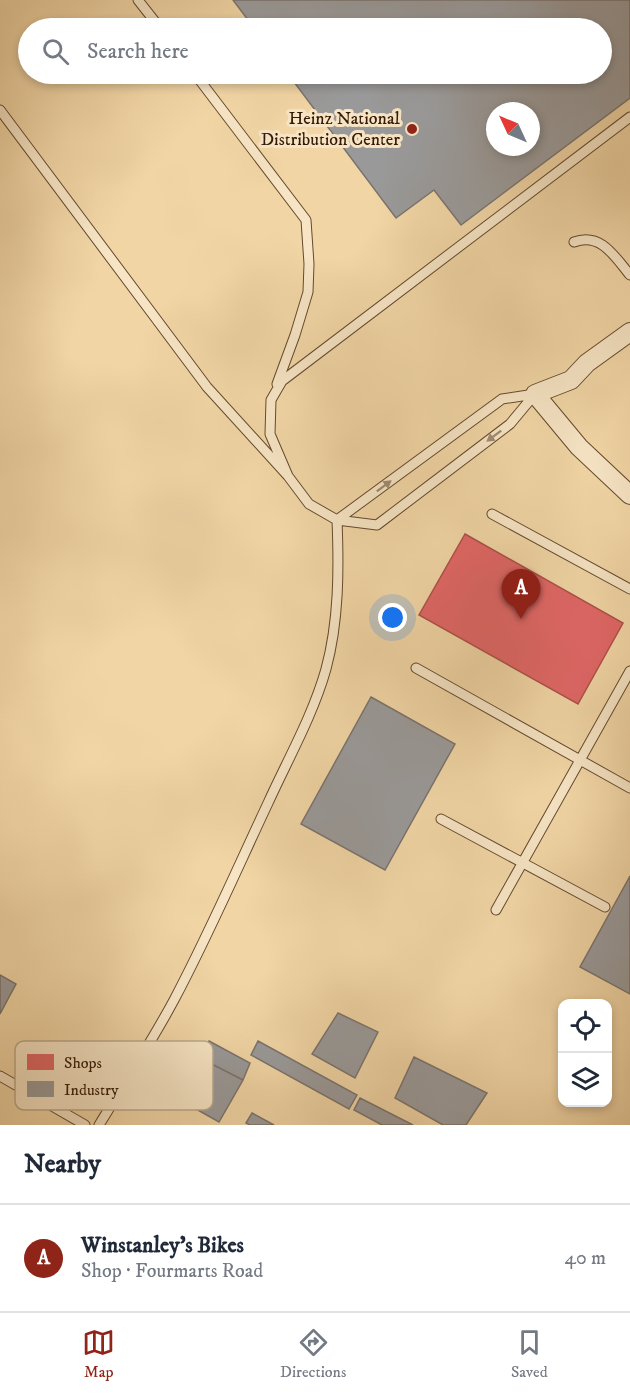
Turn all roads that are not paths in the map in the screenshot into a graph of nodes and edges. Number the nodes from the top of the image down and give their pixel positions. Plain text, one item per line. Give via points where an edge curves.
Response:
1 (138, 0) edge
2 (152, 18) edge
3 (203, 84) edge
4 (0, 110) edge
5 (630, 117) edge
6 (574, 242) dead end
7 (630, 275) edge
8 (630, 332) edge
9 (535, 394) junction
10 (271, 400) junction
11 (288, 476) junction
12 (630, 495) edge
13 (492, 514) dead end
14 (337, 520) junction
15 (630, 589) edge
16 (416, 668) dead end
17 (630, 671) edge
18 (580, 760) junction
19 (630, 788) edge
20 (441, 819) dead end
21 (523, 862) junction
22 (605, 907) dead end
23 (496, 910) dead end
24 (149, 1041) edge
25 (0, 1076) edge
26 (15, 1085) edge
27 (60, 1110) edge
28 (108, 1110) edge
29 (86, 1125) edge
30 (99, 1125) edge

1 - 2 lane
3 - 10 lane via 306,220 308,292
4 - 11 lane via 207,387
5 - 10 lane via 282,381
6 - 7 lane via 584,238 601,243
8 - 9 street via 570,380
9 - 12 street via 579,447
14 -> 9 lane via 502,399
9 -> 14 lane via 510,424 377,525
10 - 11 lane via 270,434
11 - 14 lane via 309,504
13 - 15 lane
14 - 24 lane via 337,603 325,671 238,866 173,1001
16 - 18 lane
17 - 18 lane
18 - 19 lane
18 - 21 lane
20 - 21 lane
21 - 22 lane
21 - 23 lane
25 - 26 lane
27 - 29 lane
28 - 30 lane

